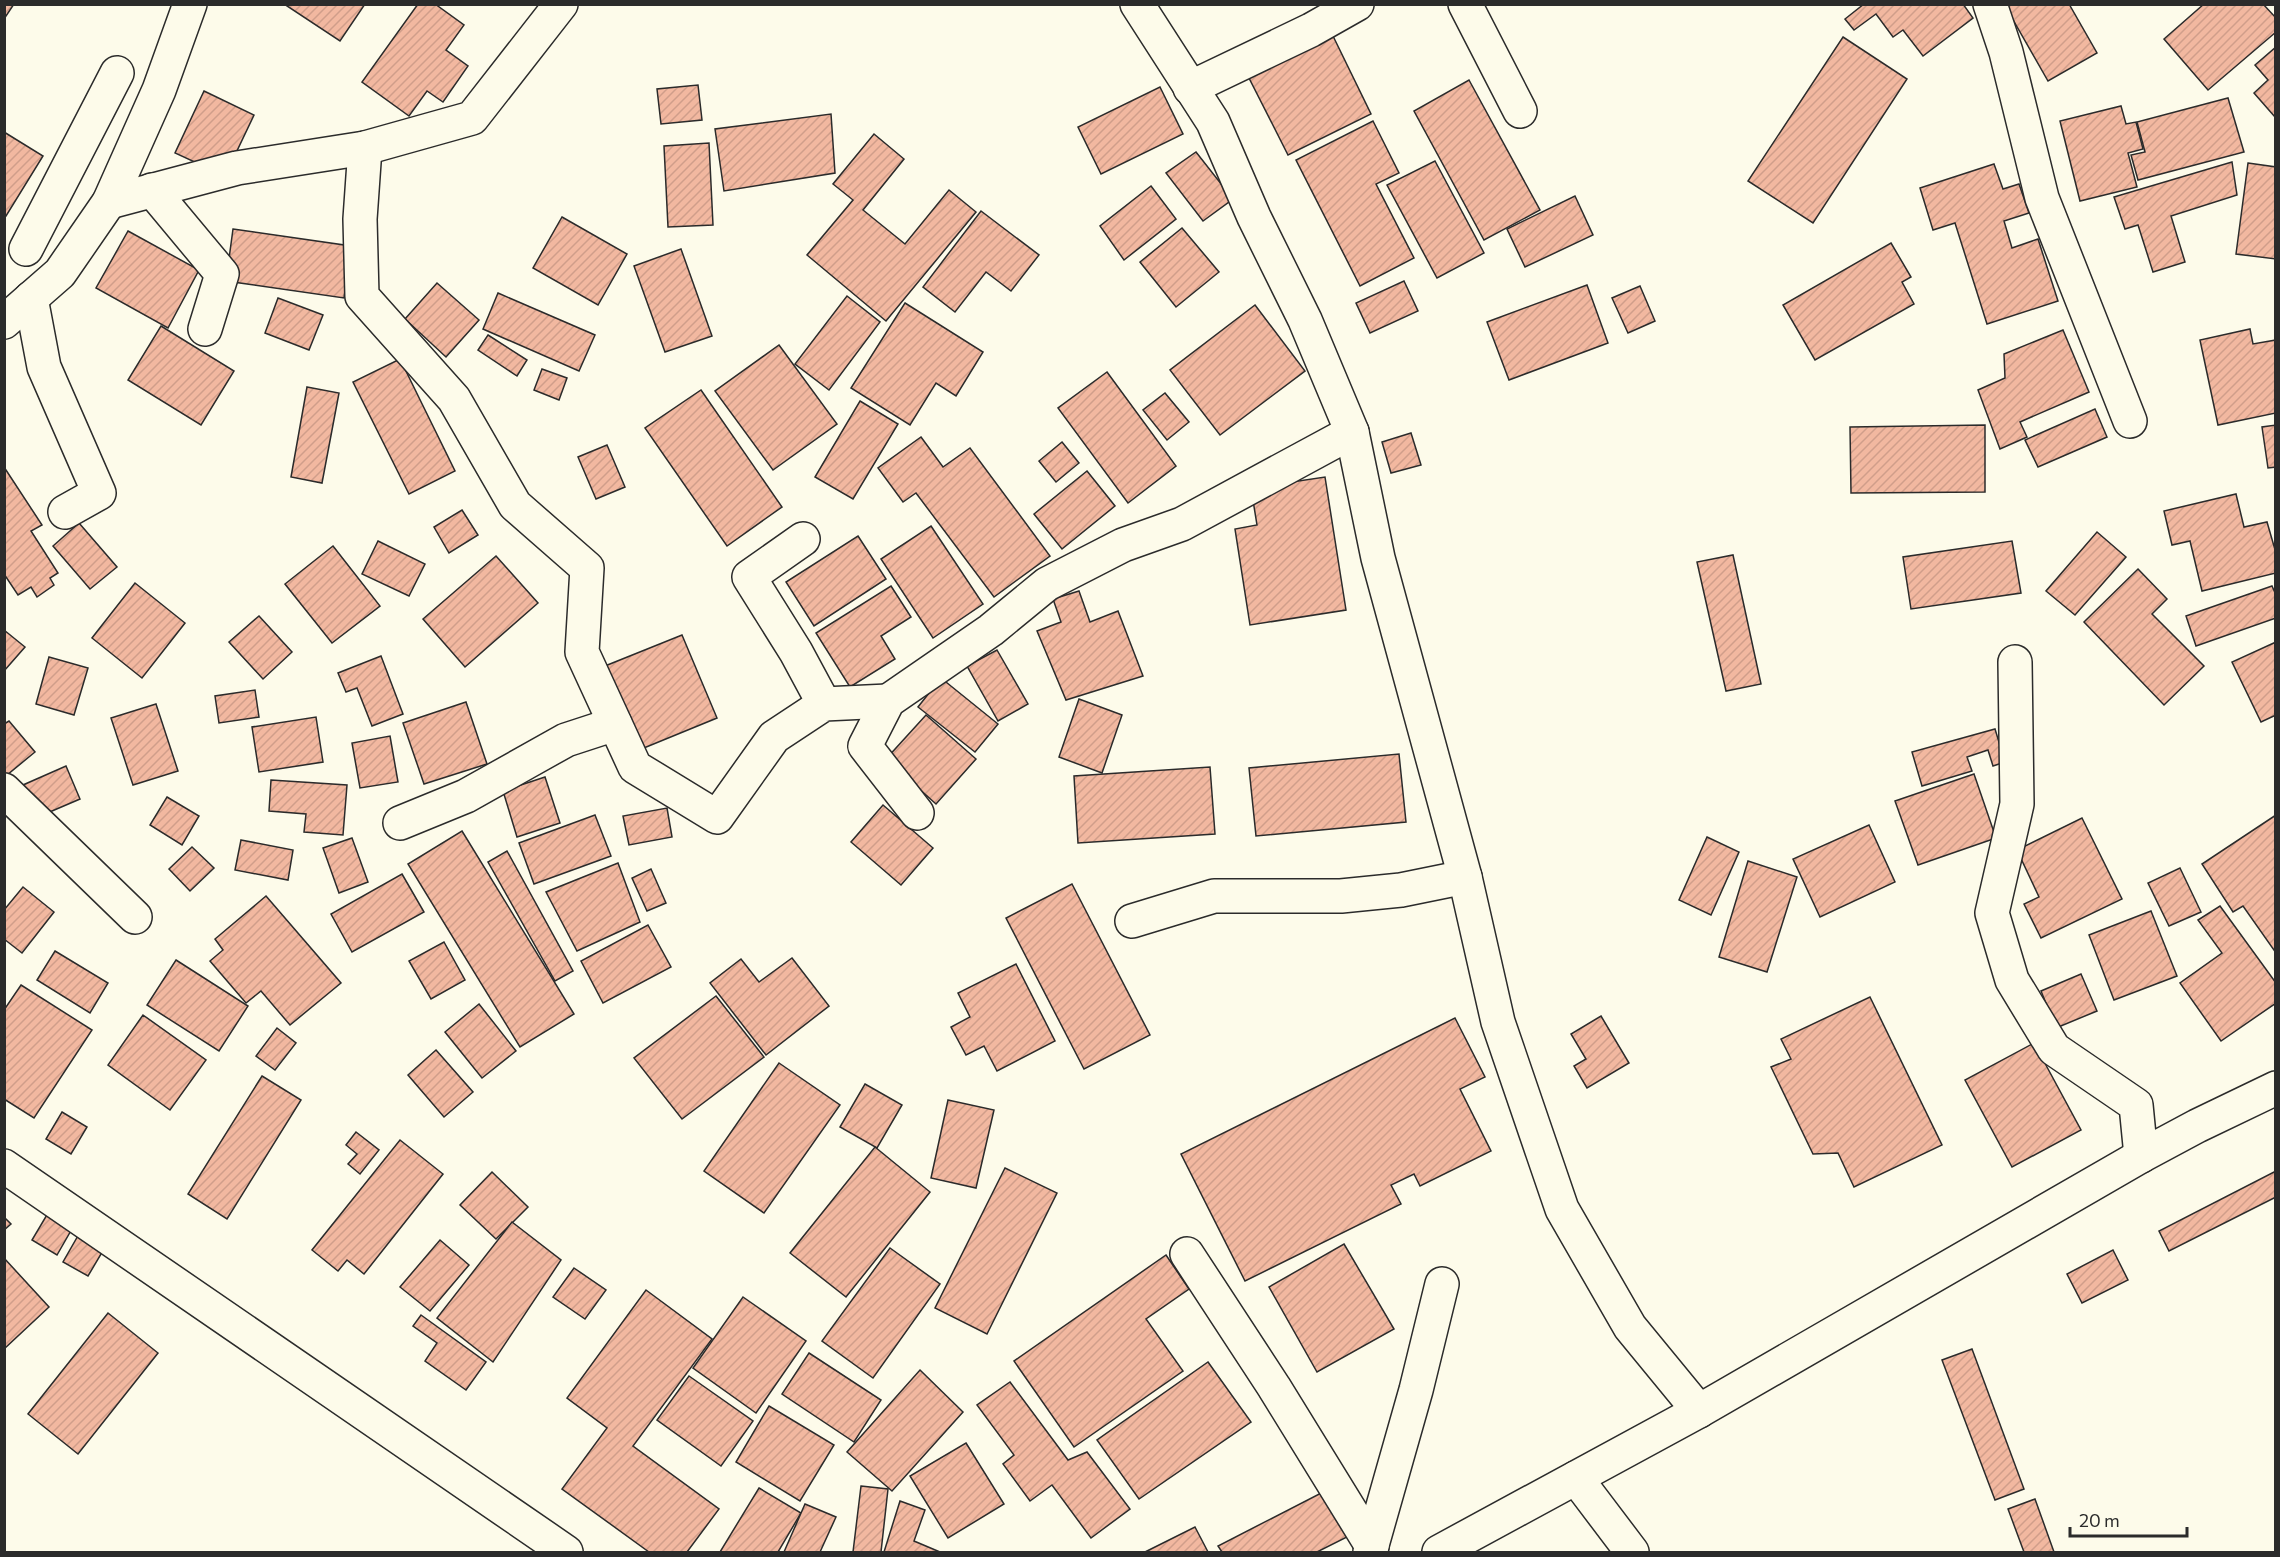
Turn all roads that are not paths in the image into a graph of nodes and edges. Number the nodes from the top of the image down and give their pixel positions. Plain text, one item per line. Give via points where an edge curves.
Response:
1 (190, 4) edge
2 (561, 4) edge
3 (1137, 4) edge
4 (1357, 4) edge
5 (1465, 4) edge
6 (1990, 4) edge
7 (117, 73) dead end
8 (1190, 88) junction
9 (1520, 111) dead end
10 (365, 148) junction
11 (152, 190) junction
12 (109, 202) junction
13 (15, 241) edge
14 (60, 273) junction
15 (32, 298) junction
16 (4, 322) edge
17 (205, 329) dead end
18 (2130, 421) dead end
19 (1352, 432) junction
20 (65, 512) dead end
21 (803, 539) dead end
22 (2015, 662) dead end
23 (888, 701) junction
24 (824, 704) junction
25 (615, 724) junction
26 (4, 790) edge
27 (917, 813) dead end
28 (400, 824) dead end
29 (1466, 877) junction
30 (135, 917) dead end
31 (1132, 921) dead end
32 (2276, 1088) edge
33 (2141, 1156) junction
34 (4, 1166) edge
35 (1187, 1254) dead end
36 (1442, 1284) dead end
37 (1699, 1411) junction
38 (1576, 1478) junction
39 (1371, 1549) edge
40 (566, 1552) edge
41 (1439, 1552) edge
42 (1632, 1552) edge

1 - 12 street via 159,90
2 - 10 street via 472,118
3 - 8 street
4 - 8 street
5 - 9 street
6 - 18 street via 2006,52 2042,198
7 - 13 street
8 - 19 street via 1213,122
10 - 11 street via 237,168
10 - 25 street via 360,219 362,296 454,399 515,506 587,568 582,652
11 - 12 street
11 - 17 street via 222,274
12 - 14 street
13 - 14 street
14 - 15 street
15 - 16 street
15 - 20 street via 44,367 99,493
19 - 23 street via 1182,524 1123,545 1047,584 991,630
19 - 29 street via 1378,558
21 - 24 street via 749,577
22 - 33 street via 2017,804 1992,913 2012,980 2054,1049 2136,1105
23 - 24 street
23 - 27 street via 865,746
24 - 25 street via 774,737 717,817 634,767
25 - 28 street via 566,740 466,796
26 - 30 street
29 - 31 street via 1401,890 1341,896 1214,896
29 - 37 street via 1498,1022 1562,1209 1630,1327
32 - 33 street
33 - 37 street
34 - 40 street
35 - 39 street via 1274,1387
36 - 39 street
37 - 38 street
38 - 41 street
38 - 42 street

